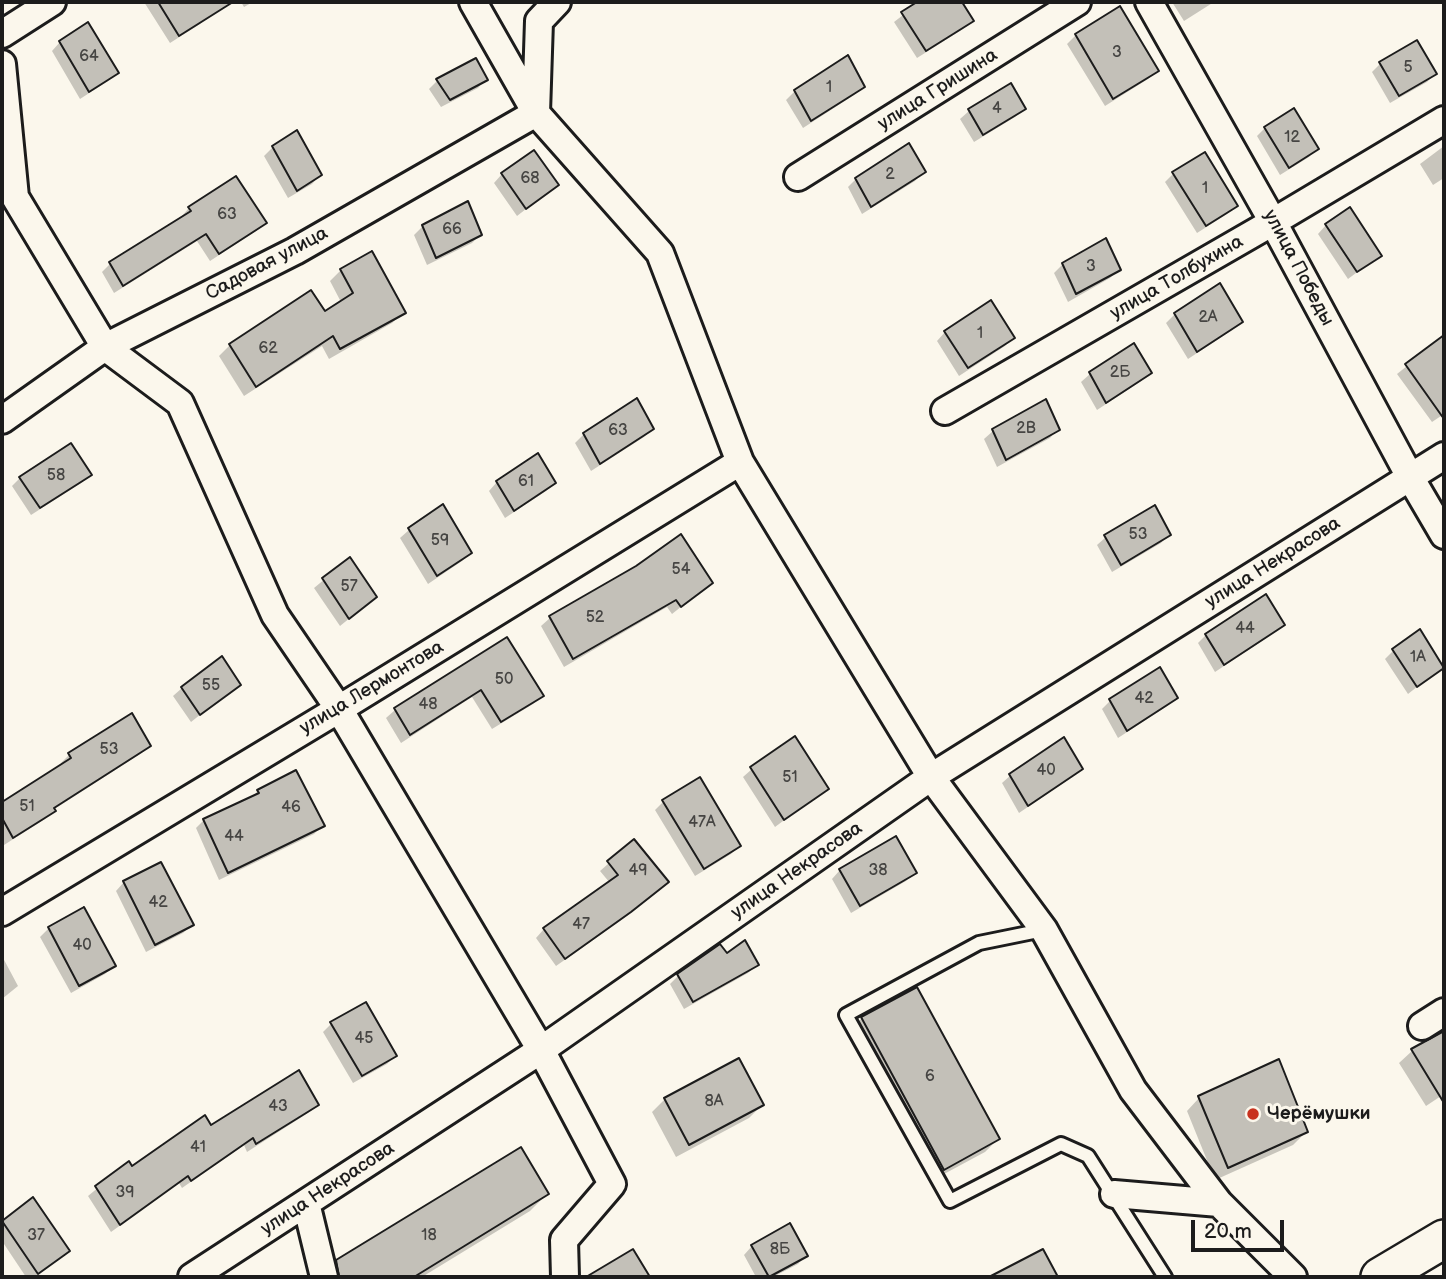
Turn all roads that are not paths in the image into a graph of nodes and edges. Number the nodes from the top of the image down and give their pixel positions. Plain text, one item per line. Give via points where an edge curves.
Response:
1 (52, 2) edge
2 (473, 2) edge
3 (557, 2) edge
4 (1077, 2) edge
5 (1149, 2) edge
6 (2, 34) edge
7 (2, 64) edge
8 (536, 113) junction
9 (1444, 120) edge
10 (798, 177) dead end
11 (1273, 222) junction
12 (105, 347) junction
13 (944, 411) dead end
14 (2, 420) edge
15 (1444, 456) edge
16 (740, 461) junction
17 (1410, 477) junction
18 (1444, 535) edge
19 (339, 709) junction
20 (931, 777) junction
21 (2, 912) edge
22 (1044, 930) junction
23 (1444, 1012) edge
24 (1422, 1026) dead end
25 (541, 1050) junction
26 (1114, 1194) junction
27 (306, 1203) junction
28 (1219, 1203) junction
29 (1444, 1239) edge
30 (191, 1277) edge
31 (324, 1277) edge
32 (563, 1277) edge
33 (1165, 1277) edge
34 (1293, 1277) edge
35 (1380, 1277) edge

1 - 6 street
2 - 8 street
3 - 8 street via 539,21
4 - 10 street, улица Гришина
5 - 11 street, улица Победы
7 - 12 street via 15,197
8 - 12 street, Садовая улица via 295,251
8 - 16 street via 660,253
9 - 11 street, улица Толбухина
11 - 13 street, улица Толбухина
11 - 17 street, улица Победы
12 - 14 street, Садовая улица
12 - 19 street via 180,403 275,615
15 - 17 street, улица Некрасова
16 - 19 street, улица Лермонтова
16 - 20 street
17 - 18 street, улица Победы
17 - 20 street, улица Некрасова
19 - 21 street, улица Лермонтова
19 - 25 street
20 - 22 street
20 - 25 street, улица Некрасова
22 - 26 lane via 979,943 846,1015 950,1201 1061,1144 1088,1156
22 - 28 street via 1133,1090
23 - 24 street
25 - 27 street, улица Некрасова
25 - 32 street via 612,1184 564,1240
26 - 28 street
26 - 33 lane
27 - 30 street, улица Некрасова
27 - 31 street
28 - 34 street
29 - 35 main road

